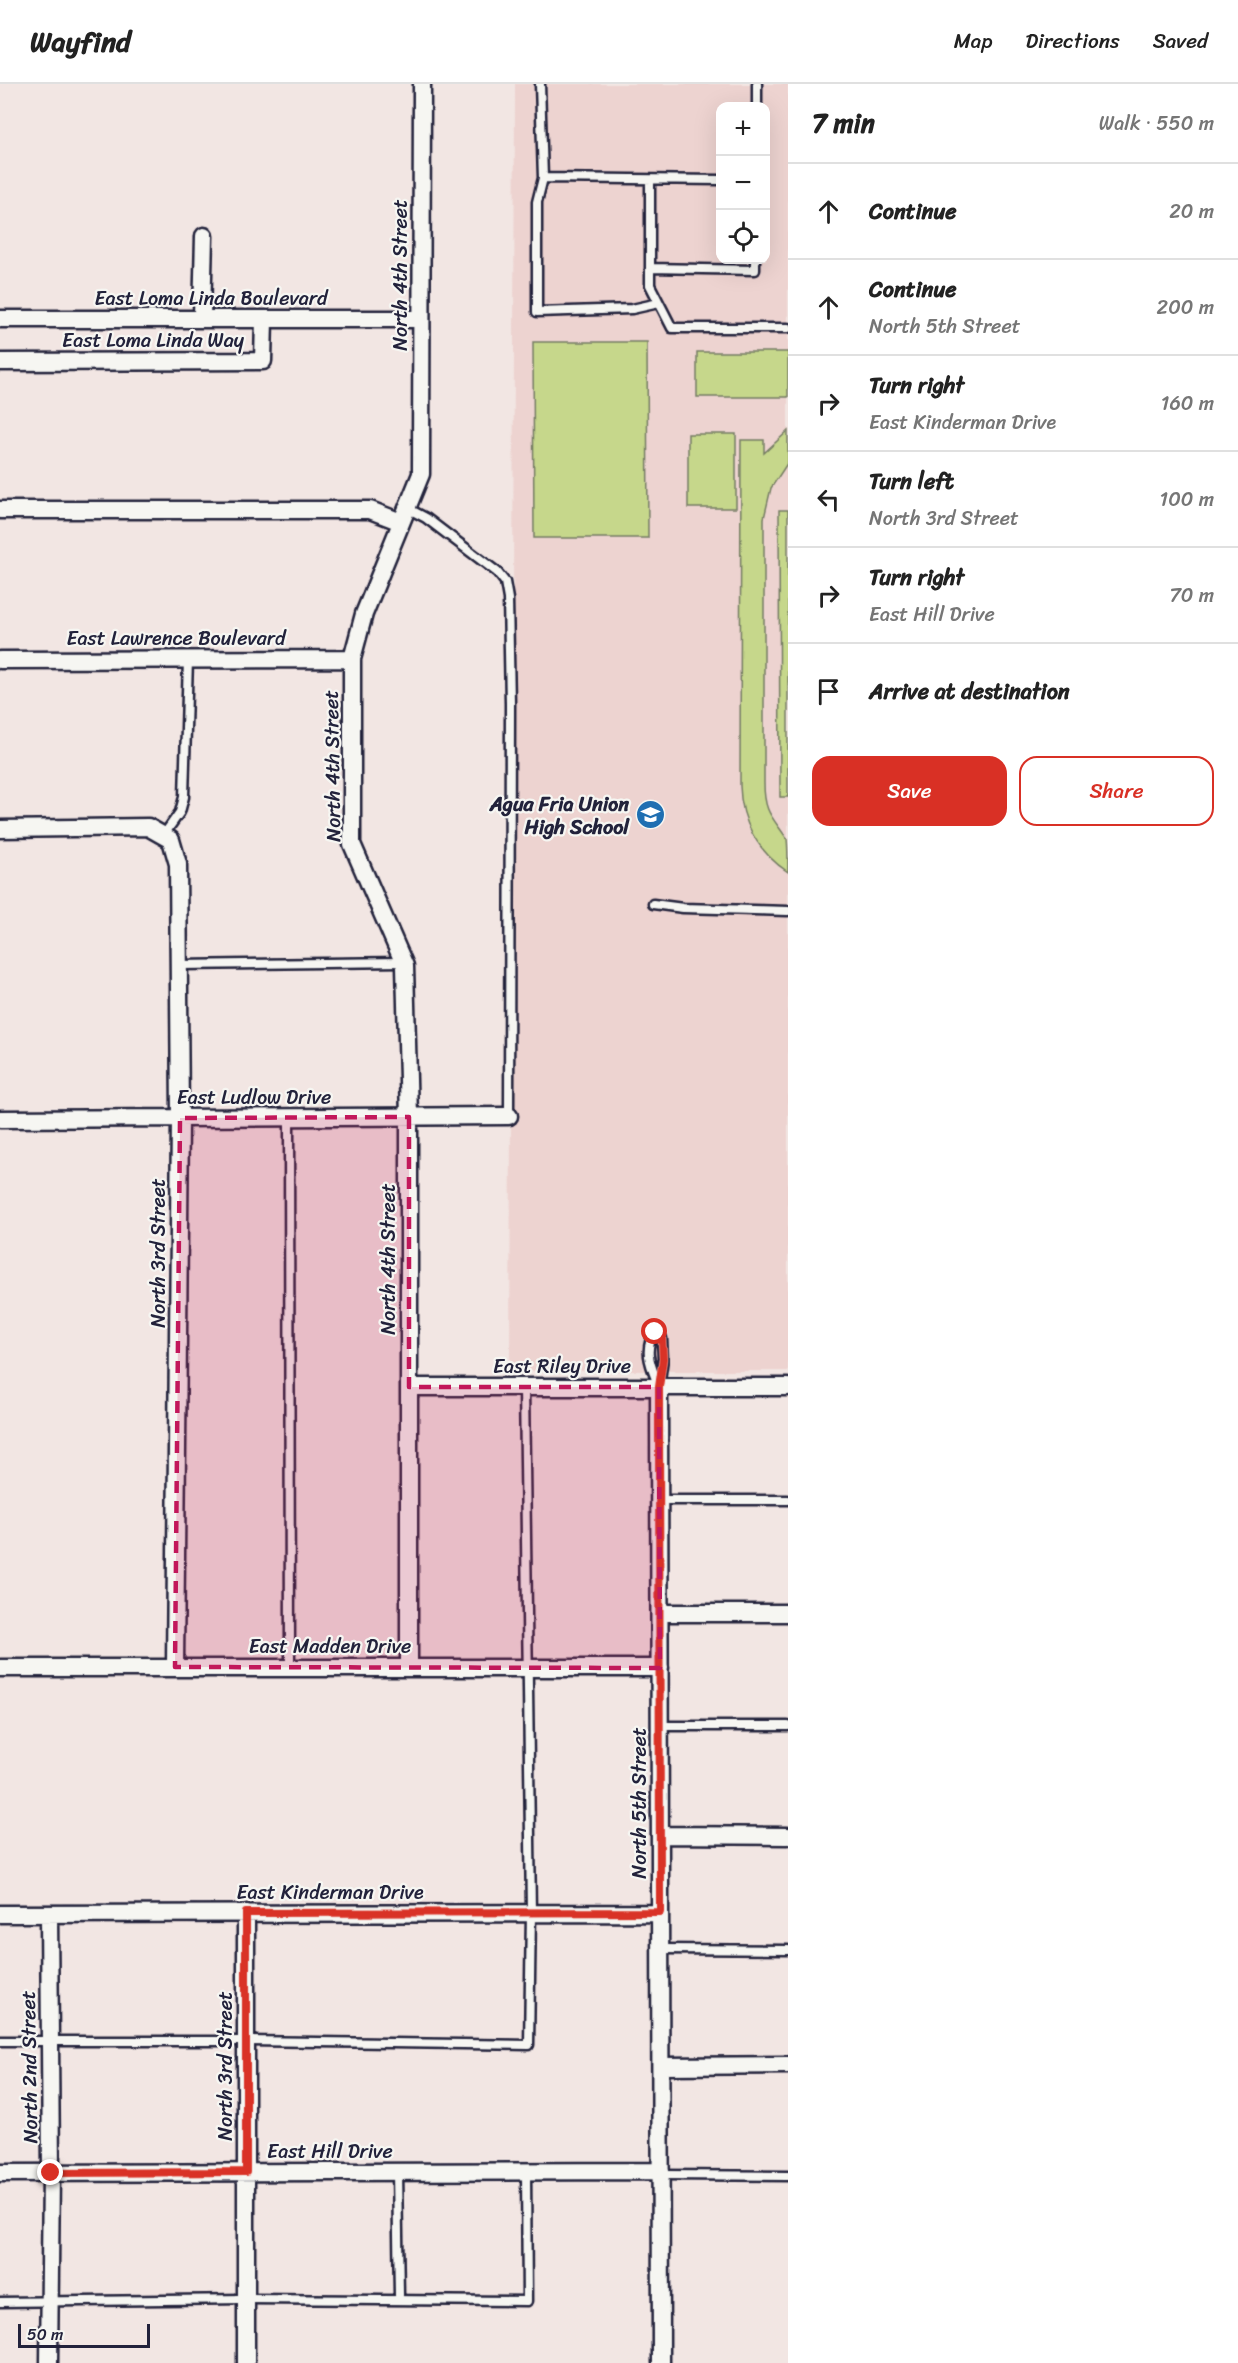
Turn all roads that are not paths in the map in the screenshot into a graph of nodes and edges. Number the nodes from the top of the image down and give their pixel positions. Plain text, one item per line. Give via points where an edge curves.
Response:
1 (422, 84) edge
2 (540, 84) edge
3 (757, 84) edge
4 (757, 102) edge
5 (543, 178) junction
6 (716, 180) edge
7 (650, 181) junction
8 (204, 236) dead end
9 (755, 264) edge
10 (650, 268) junction
11 (659, 303) junction
12 (202, 317) junction
13 (0, 319) edge
14 (264, 319) junction
15 (421, 319) junction
16 (788, 328) edge
17 (0, 362) edge
18 (0, 510) edge
19 (404, 515) junction
20 (352, 658) junction
21 (188, 659) junction
22 (0, 660) edge
23 (0, 829) edge
24 (167, 838) junction
25 (653, 904) dead end
26 (788, 911) edge
27 (404, 962) junction
28 (179, 965) junction
29 (509, 1116) joint
30 (409, 1117) junction
31 (180, 1118) junction
32 (289, 1118) junction
33 (0, 1119) edge
34 (409, 1387) junction
35 (524, 1387) junction
36 (659, 1387) junction
37 (788, 1387) edge
38 (660, 1500) junction
39 (788, 1500) edge
40 (660, 1613) junction
41 (788, 1613) edge
42 (409, 1666) junction
43 (175, 1667) junction
44 (290, 1667) junction
45 (527, 1667) junction
46 (0, 1668) edge
47 (660, 1668) junction
48 (660, 1726) junction
49 (788, 1726) edge
50 (660, 1835) junction
51 (788, 1836) edge
52 (660, 1912) junction
53 (246, 1913) junction
54 (531, 1913) junction
55 (0, 1914) edge
56 (48, 1914) junction
57 (661, 1949) junction
58 (788, 1950) edge
59 (0, 2041) edge
60 (50, 2041) junction
61 (246, 2041) junction
62 (788, 2065) edge
63 (661, 2066) junction
64 (246, 2172) junction
65 (397, 2172) junction
66 (526, 2172) junction
67 (0, 2173) edge
68 (51, 2173) junction
69 (661, 2173) junction
70 (788, 2176) edge
71 (399, 2295) dead end
72 (246, 2299) junction
73 (0, 2302) edge
74 (50, 2302) junction
75 (49, 2363) edge
76 (246, 2363) edge
77 (662, 2363) edge

1 - 15 street, North 4th Street
2 - 5 lane
3 - 4 lane
5 - 7 lane
5 - 11 lane via 537,202 537,312 633,309
6 - 7 lane
7 - 10 lane
8 - 12 street
9 - 10 lane via 755,270
10 - 11 lane via 650,285
11 - 16 lane via 672,328
12 - 13 street, East Loma Linda Boulevard
12 - 14 street, East Loma Linda Boulevard
14 - 15 street, East Loma Linda Boulevard
14 - 17 street, East Loma Linda Way via 263,361
15 - 19 street, North 4th Street via 421,474
18 - 19 street via 370,510
19 - 20 street, North 4th Street via 364,614
19 - 29 lane via 426,518 497,572 505,582 508,599
20 - 21 street, East Lawrence Boulevard
20 - 27 street, North 4th Street via 352,844
21 - 22 street, East Lawrence Boulevard
21 - 24 lane via 184,797
23 - 24 street via 148,828
24 - 28 street, North 3rd Street via 178,864
25 - 26 lane
27 - 28 lane
27 - 30 street, North 4th Street
28 - 31 street, North 3rd Street
29 - 30 street, East Ludlow Drive
30 - 32 street, East Ludlow Drive
30 - 34 street, North 4th Street
31 - 32 street, East Ludlow Drive
31 - 33 street, East Ludlow Drive
31 - 43 street, North 3rd Street
32 - 44 lane
34 - 35 street, East Riley Drive
34 - 42 street, North 4th Street
35 - 36 street, East Riley Drive
35 - 45 lane
36 - 36 lane via 662,1338 655,1332 648,1341 648,1360
36 - 37 street, East Riley Drive
36 - 38 street, North 5th Street
38 - 39 lane
38 - 40 street, North 5th Street
40 - 41 street
40 - 47 street, North 5th Street
42 - 44 street, East Madden Drive
42 - 45 street, East Madden Drive
43 - 44 street, East Madden Drive
43 - 46 street, East Madden Drive
45 - 47 street, East Madden Drive
45 - 54 lane
47 - 48 street, North 5th Street
48 - 49 lane
48 - 50 street, North 5th Street
50 - 51 street
50 - 52 street, North 5th Street
52 - 54 street, East Kinderman Drive
52 - 57 street, North 5th Street
53 - 54 street, East Kinderman Drive
53 - 56 street, East Kinderman Drive
53 - 61 street, North 3rd Street
54 - 61 lane via 529,2045
55 - 56 street, East Kinderman Drive
56 - 60 street, North 2nd Street
57 - 58 lane
57 - 63 street, North 5th Street
59 - 60 lane
60 - 61 lane
60 - 68 street, North 2nd Street
61 - 64 street, North 3rd Street
62 - 63 street
63 - 69 street, North 5th Street
64 - 65 street, East Hill Drive
64 - 68 street, East Hill Drive
64 - 72 street, North 3rd Street
65 - 66 street, East Hill Drive
65 - 71 lane
66 - 69 street, East Hill Drive
66 - 72 lane via 527,2301
67 - 68 street, East Hill Drive
68 - 74 street, North 2nd Street
69 - 70 lane
69 - 77 street, North 5th Street
72 - 74 lane
72 - 76 street, North 3rd Street
73 - 74 lane
74 - 75 street, North 2nd Street

